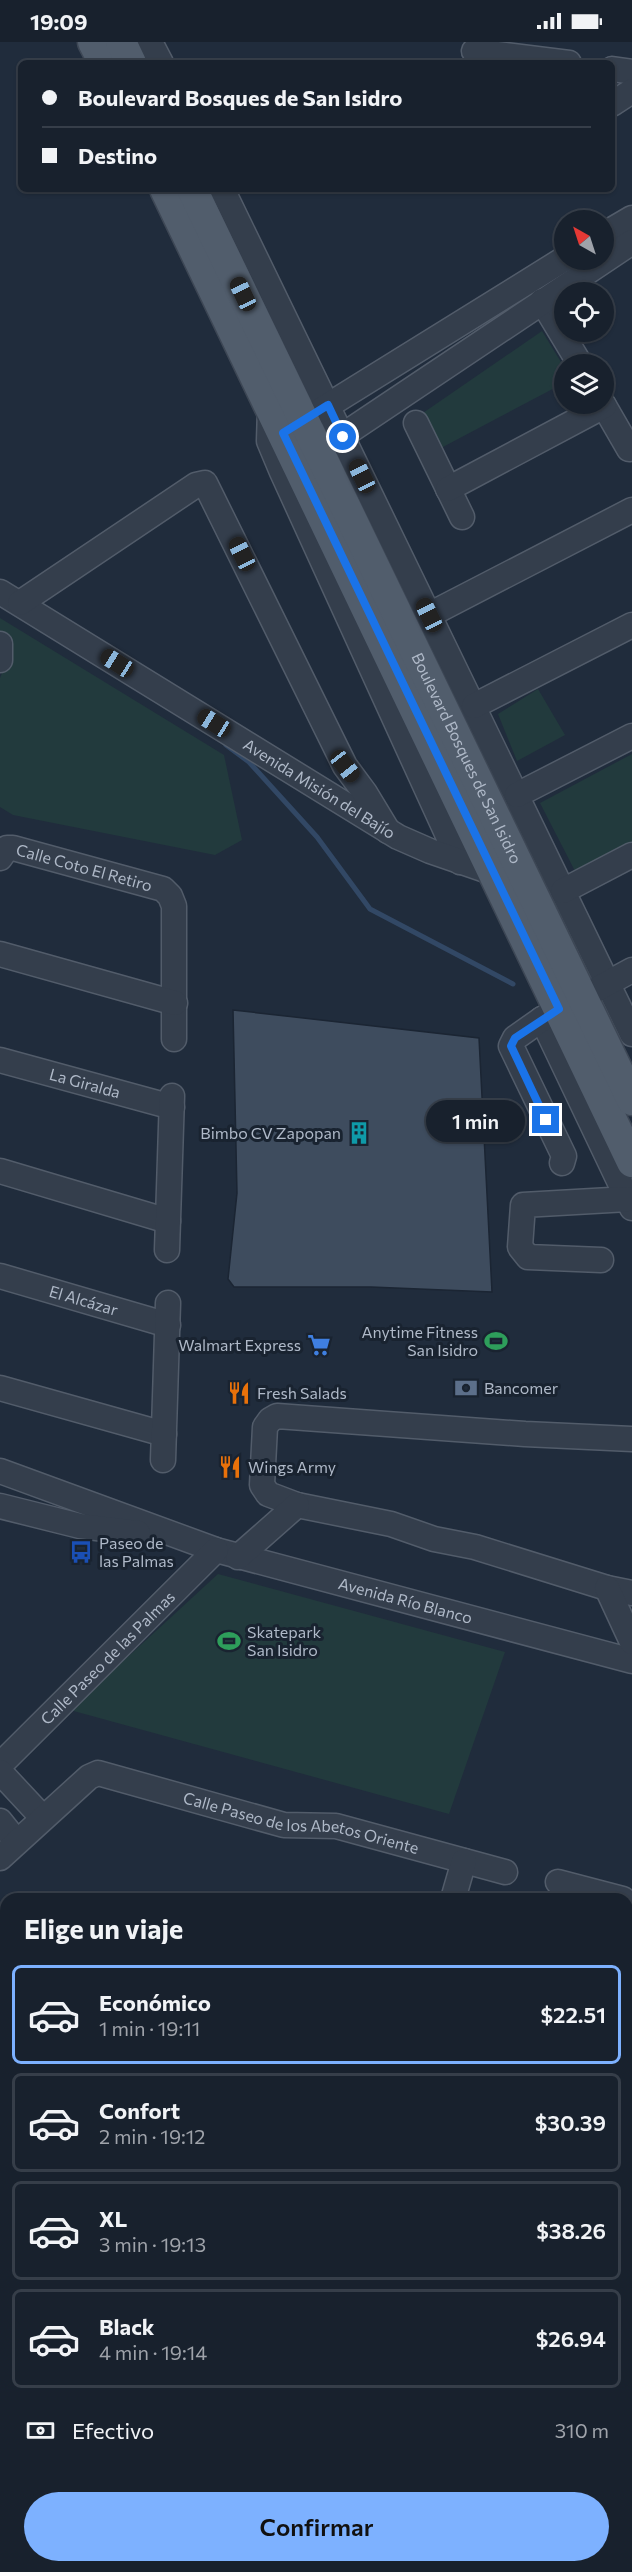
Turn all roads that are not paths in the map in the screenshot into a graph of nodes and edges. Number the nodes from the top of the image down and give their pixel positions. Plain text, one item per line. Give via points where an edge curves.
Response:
1 (93, 42) edge
2 (121, 42) edge
3 (150, 42) edge
4 (474, 51) dead end
5 (516, 59) edge
6 (102, 60) edge
7 (130, 60) edge
8 (159, 60) edge
9 (615, 69) edge
10 (632, 72) edge
11 (632, 92) edge
12 (615, 102) edge
13 (167, 192) edge
14 (193, 192) edge
15 (223, 192) edge
16 (631, 228) edge
17 (614, 233) edge
18 (554, 266) edge
19 (542, 301) junction
20 (574, 354) edge
21 (586, 414) edge
22 (608, 414) edge
23 (291, 421) junction
24 (416, 423) dead end
25 (629, 449) dead end
26 (310, 456) junction
27 (448, 489) junction
28 (632, 510) edge
29 (462, 517) dead end
30 (10, 597) edge
31 (429, 615) junction
32 (632, 625) edge
33 (0, 644) edge
34 (0, 660) edge
35 (474, 706) junction
36 (632, 736) edge
37 (517, 795) junction
38 (388, 831) junction
39 (632, 855) edge
40 (0, 858) edge
41 (460, 862) junction
42 (494, 873) junction
43 (563, 891) junction
44 (0, 954) edge
45 (632, 970) edge
46 (573, 1002) junction
47 (175, 1003) junction
48 (632, 1034) edge
49 (174, 1039) dead end
50 (0, 1060) edge
51 (632, 1100) edge
52 (627, 1162) edge
53 (562, 1163) dead end
54 (0, 1171) edge
55 (630, 1203) edge
56 (168, 1221) junction
57 (168, 1250) dead end
58 (601, 1260) dead end
59 (0, 1276) edge
60 (0, 1388) edge
61 (164, 1434) junction
62 (632, 1439) edge
63 (163, 1460) dead end
64 (0, 1471) edge
65 (297, 1505) junction
66 (0, 1506) edge
67 (179, 1538) junction
68 (227, 1554) junction
69 (607, 1588) junction
70 (632, 1593) edge
71 (632, 1642) edge
72 (632, 1661) edge
73 (0, 1765) edge
74 (0, 1772) edge
75 (42, 1817) junction
76 (0, 1821) edge
77 (8, 1849) edge
78 (464, 1861) junction
79 (505, 1872) dead end
80 (558, 1882) dead end
81 (455, 1893) edge
82 (582, 1893) edge

1 - 6 main road
2 - 7 main road
3 - 8 street
4 - 5 street
9 - 10 street
11 - 12 street
13 - 23 main road, Boulevard Bosques de San Isidro
14 - 23 main road, Boulevard Bosques de San Isidro
15 - 23 street, Boulevard Bosques de San Isidro
16 - 17 street
16 - 19 street
18 - 23 street
19 - 20 street
19 - 26 street
21 - 27 street
22 - 25 street
23 - 26 main road, Boulevard Bosques de San Isidro
23 - 26 street, Boulevard Bosques de San Isidro
24 - 27 street
26 - 31 street, Boulevard Bosques de San Isidro
26 - 41 street, Boulevard Bosques de San Isidro
26 - 42 main road, Boulevard Bosques de San Isidro
26 - 46 main road, Boulevard Bosques de San Isidro
27 - 29 street
28 - 31 street
30 - 38 street, Avenida Misión del Bajío
30 - 38 street via 205,483 345,766
31 - 35 street, Boulevard Bosques de San Isidro
32 - 35 street
33 - 34 street
35 - 37 street, Boulevard Bosques de San Isidro
36 - 37 street
37 - 43 street, Boulevard Bosques de San Isidro
38 - 41 street, Avenida Misión del Bajío
39 - 43 street
40 - 47 street, Calle Coto El Retiro via 7,848 13,848 163,889 174,906
41 - 42 street, Avenida Misión del Bajío
42 - 46 main road, Boulevard Bosques de San Isidro
43 - 46 street, Boulevard Bosques de San Isidro
44 - 47 street
45 - 46 street
46 - 48 street, Boulevard Bosques de San Isidro
46 - 51 main road, Boulevard Bosques de San Isidro
46 - 52 main road, Boulevard Bosques de San Isidro
46 - 53 street via 515,1038 511,1046 564,1156
47 - 49 street, Calle Coto El Retiro
50 - 56 street, La Giralda via 172,1102
52 - 55 street, Boulevard Bosques de San Isidro
54 - 56 street
55 - 58 street via 523,1205 520,1247 528,1257
56 - 57 street, La Giralda
59 - 61 street, El Alcázar via 168,1314
60 - 61 street
61 - 63 street, El Alcázar
62 - 65 street via 277,1416 265,1427 263,1490
64 - 67 street, Avenida Río Blanco
65 - 68 street, Calle Paseo de las Palmas
65 - 69 street via 391,1524
66 - 67 street, Avenida Río Blanco via 80,1526
67 - 68 street, Avenida Río Blanco
68 - 72 street, Avenida Río Blanco
68 - 73 street, Calle Paseo de las Palmas
69 - 70 street
69 - 71 street
74 - 75 street
75 - 77 street
75 - 78 street, Calle Paseo de los Abetos Oriente via 98,1773 284,1825 336,1826
76 - 77 street
78 - 79 street, Calle Paseo de los Abetos Oriente
78 - 81 street
80 - 82 street

